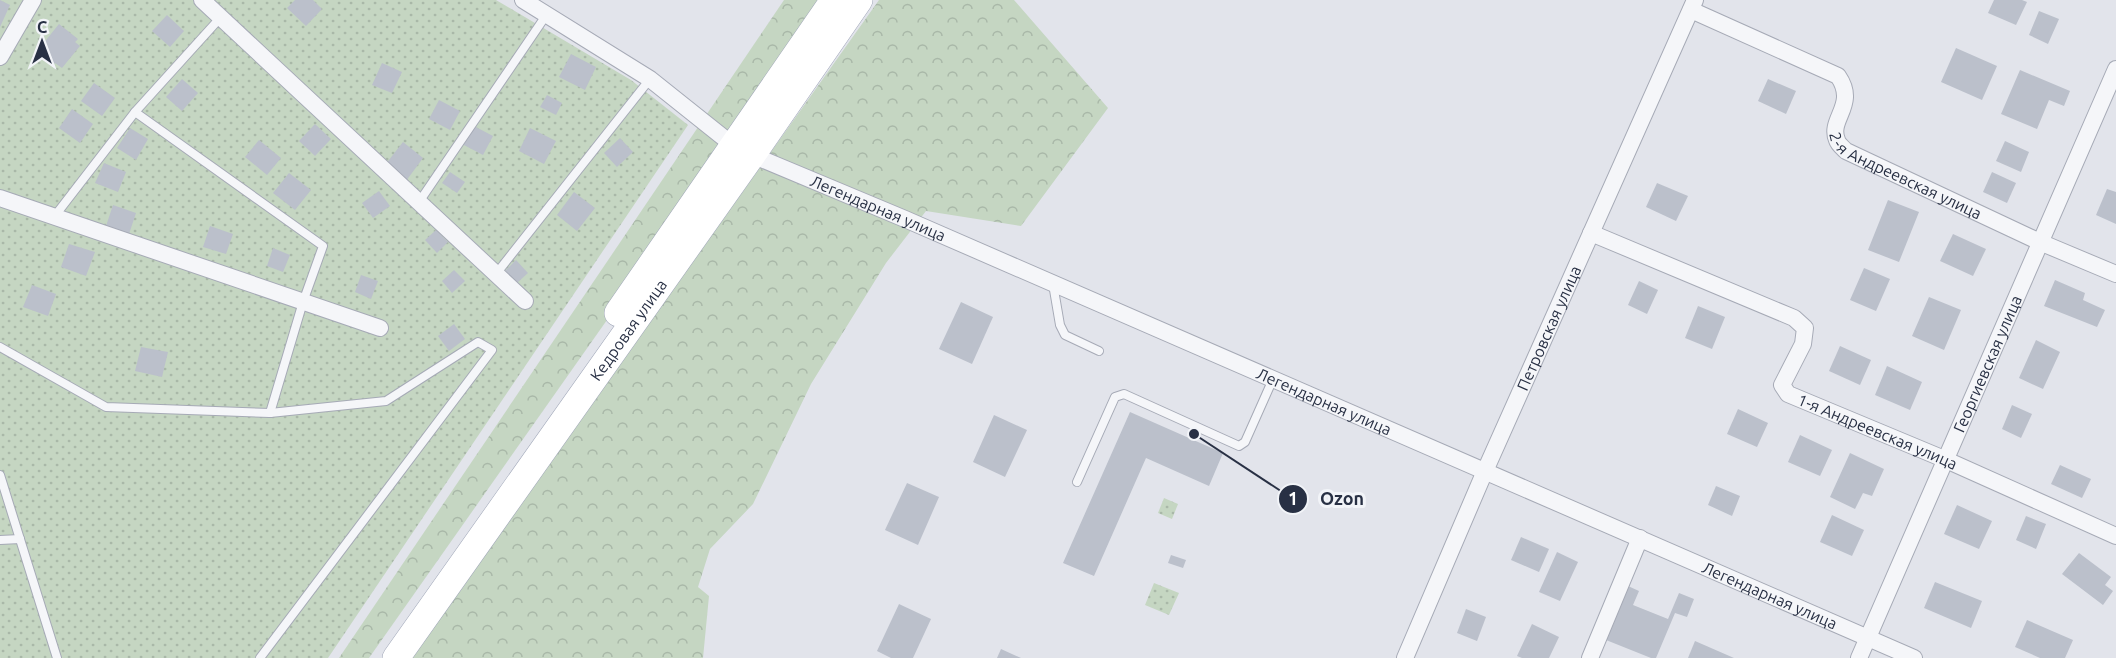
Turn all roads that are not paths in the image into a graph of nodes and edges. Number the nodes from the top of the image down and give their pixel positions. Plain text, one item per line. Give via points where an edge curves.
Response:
1 (33, 0) edge
2 (202, 0) edge
3 (524, 0) edge
4 (834, 0) edge
5 (858, 0) edge
6 (1693, 5) edge
7 (547, 14) junction
8 (221, 17) junction
9 (0, 57) edge
10 (2116, 69) edge
11 (650, 79) junction
12 (135, 112) junction
13 (743, 150) junction
14 (0, 198) edge
15 (419, 202) junction
16 (54, 217) junction
17 (1591, 233) junction
18 (2042, 243) junction
19 (496, 274) junction
20 (2116, 274) edge
21 (1053, 283) junction
22 (525, 301) dead end
23 (303, 302) junction
24 (380, 328) dead end
25 (0, 347) edge
26 (1099, 351) dead end
27 (1273, 379) junction
28 (270, 413) junction
29 (1944, 459) junction
30 (1485, 471) junction
31 (0, 475) edge
32 (1077, 482) dead end
33 (2116, 536) edge
34 (1640, 538) junction
35 (20, 539) junction
36 (0, 540) edge
37 (1868, 638) junction
38 (57, 658) edge
39 (260, 658) edge
40 (377, 658) edge
41 (396, 658) edge
42 (1405, 658) edge
43 (1590, 658) edge
44 (1859, 658) edge
45 (1914, 658) edge

1 - 9 street
2 - 8 street
3 - 7 street, Легендарная улица
4 - 13 main road, Кедровая улица
5 - 13 main road, Кедровая улица
6 - 17 street, Петровская улица
6 - 18 street, 2-я Андреевская улица via 1838,76 1845,86 1846,100 1836,129 1837,140 1846,151
7 - 11 street, Легендарная улица
7 - 15 lane
8 - 12 lane
8 - 15 street
10 - 18 street, Георгиевская улица
11 - 13 street, Легендарная улица
11 - 19 lane
12 - 16 lane
12 - 23 lane via 323,246
13 - 21 street, Легендарная улица
13 - 40 main road, Кедровая улица
13 - 41 main road, Кедровая улица
14 - 16 street
15 - 19 street
16 - 23 street
17 - 29 street, 1-я Андреевская улица via 1794,318 1805,328 1803,344 1782,386 1788,394
17 - 30 street, Петровская улица
18 - 20 street, 2-я Андреевская улица
18 - 29 street, Георгиевская улица
19 - 22 street
21 - 26 lane via 1065,335
21 - 27 street, Легендарная улица
23 - 24 street
23 - 28 lane
25 - 28 lane via 106,407
27 - 30 street, Легендарная улица
27 - 32 lane via 1245,442 1239,446 1118,394
28 - 39 lane via 386,400 478,342 492,350
29 - 33 street, 1-я Андреевская улица
29 - 37 street, Георгиевская улица
30 - 34 street, Легендарная улица
30 - 42 street, Петровская улица
31 - 35 lane
34 - 37 street, Легендарная улица
34 - 43 street
35 - 36 lane
35 - 38 lane
37 - 44 street, Георгиевская улица
37 - 45 street, Легендарная улица

